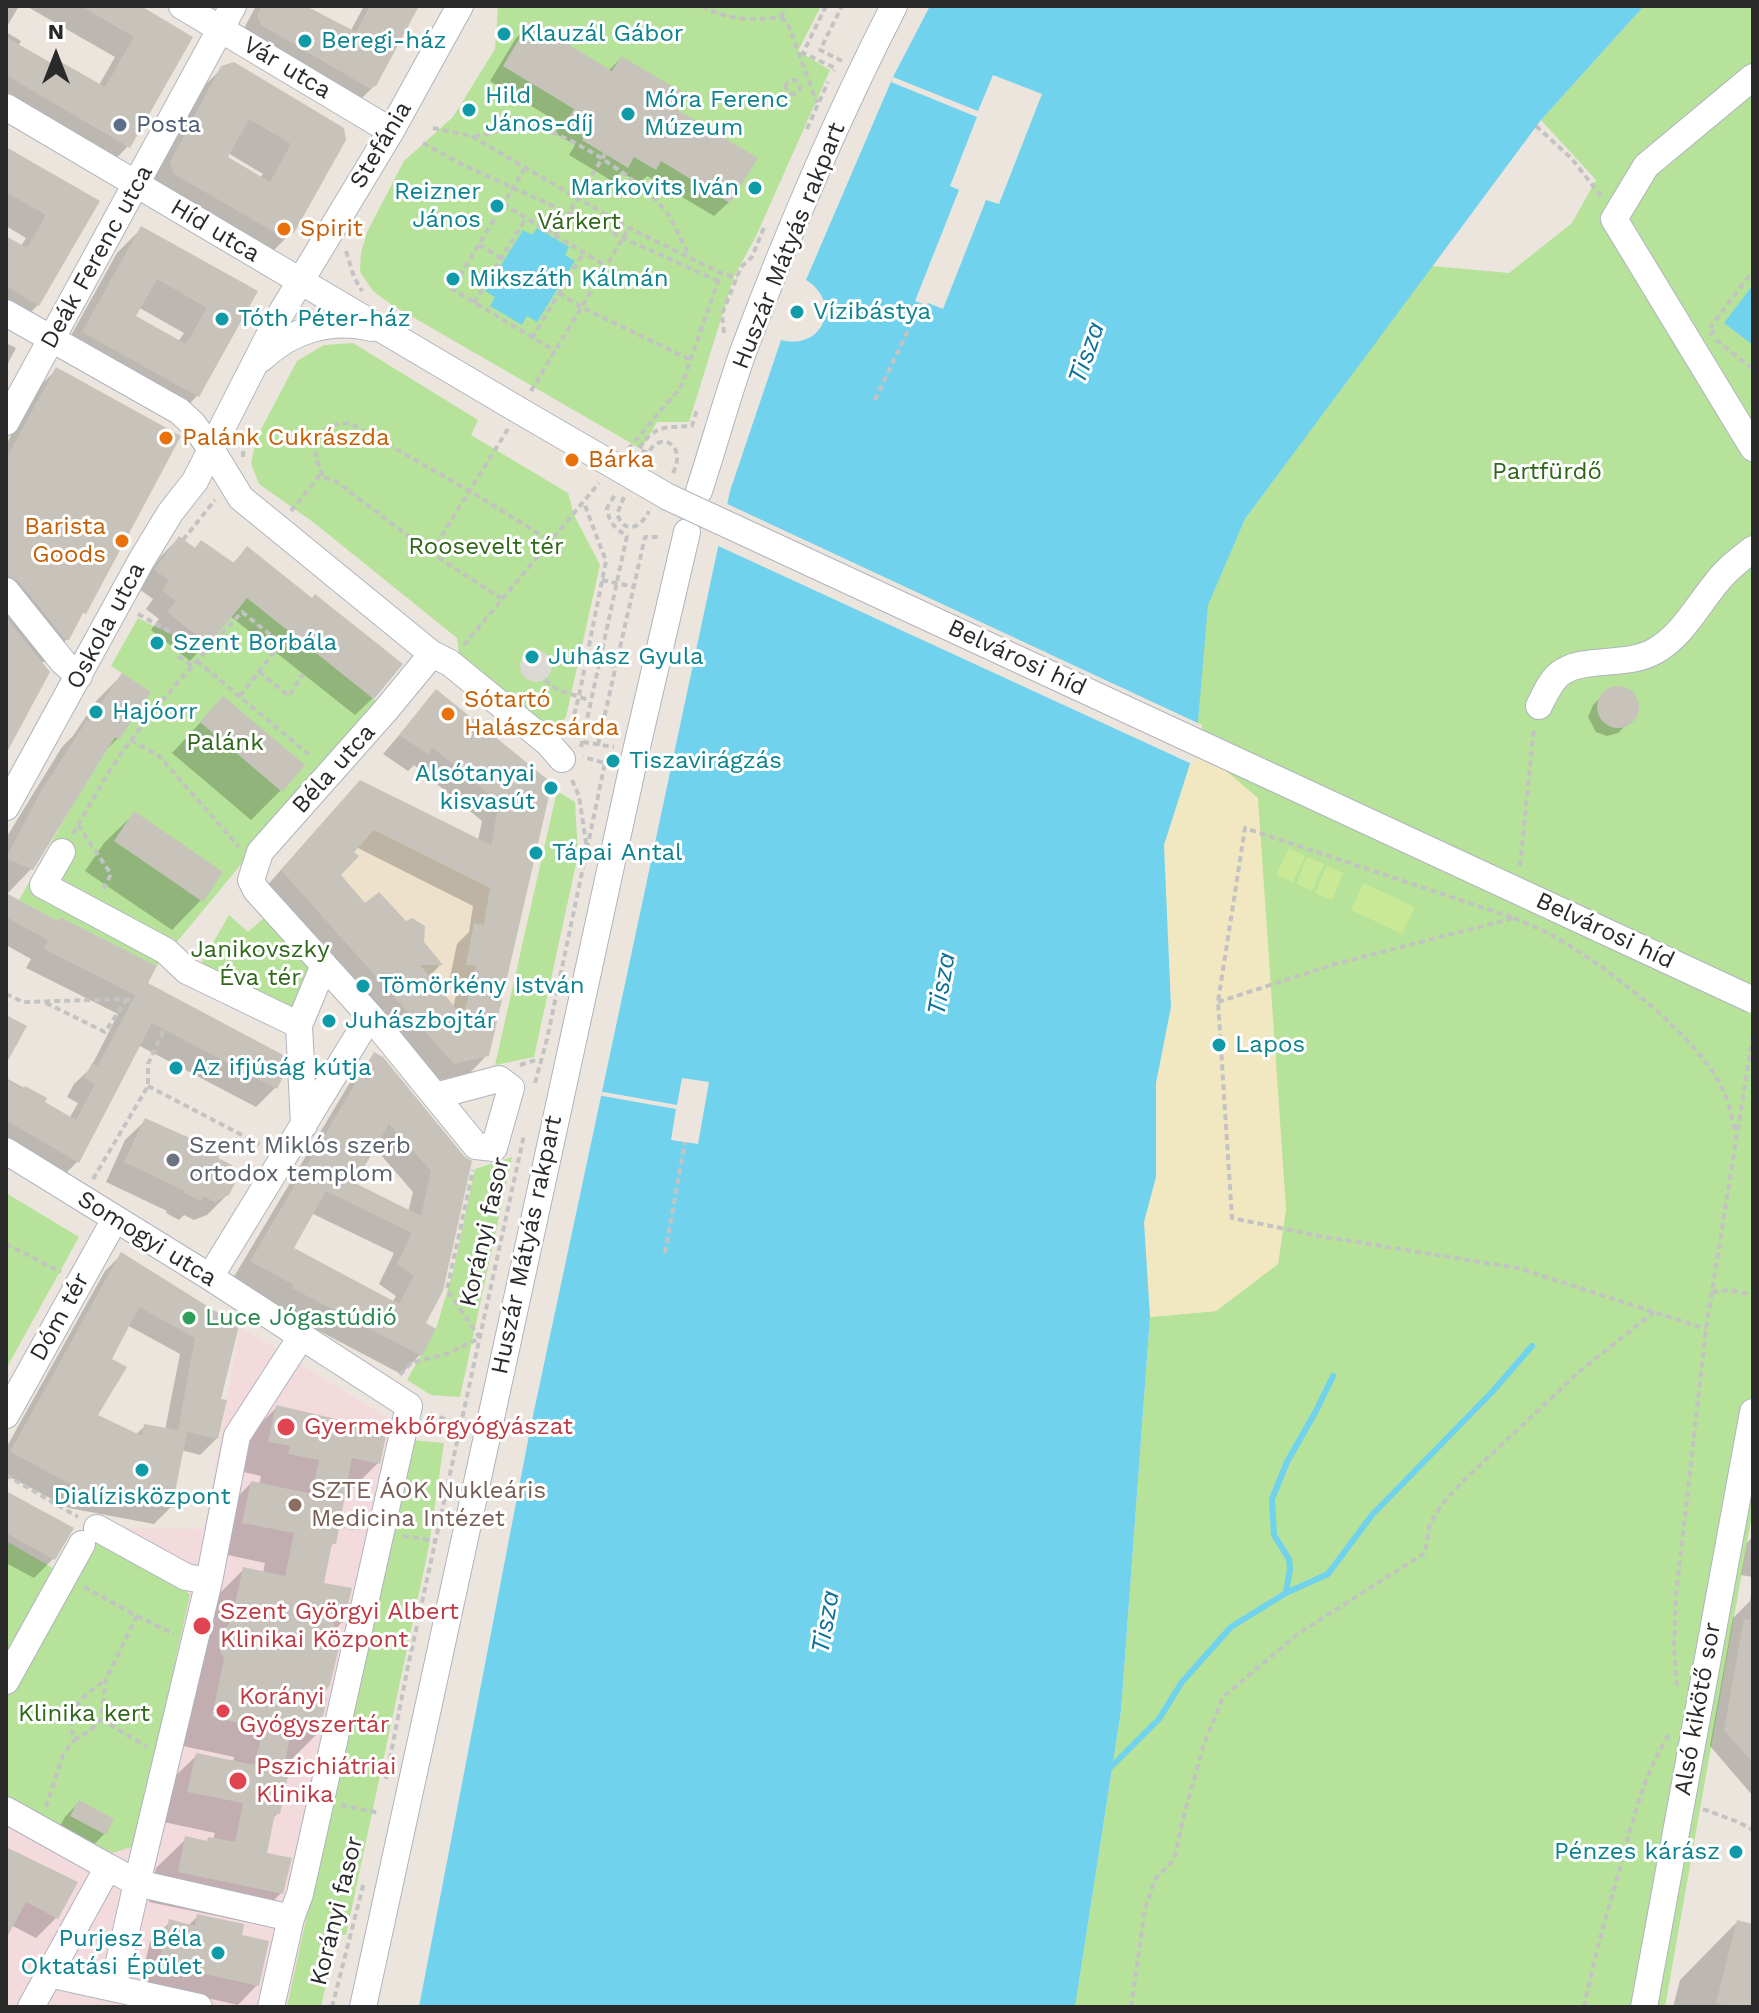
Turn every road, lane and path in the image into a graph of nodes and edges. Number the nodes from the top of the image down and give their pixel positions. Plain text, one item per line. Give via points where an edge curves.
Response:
1 (182, 6) edge
2 (460, 6) edge
3 (702, 6) edge
4 (786, 6) edge
5 (826, 6) edge
6 (842, 6) edge
7 (894, 6) edge
8 (226, 17) edge
9 (781, 17) junction
10 (807, 44) junction
11 (820, 50) junction
12 (801, 53) junction
13 (861, 70) junction
14 (1753, 77) edge
15 (809, 82) junction
16 (800, 84) dead end
17 (818, 103) junction
18 (6, 107) edge
19 (1536, 126) dead end
20 (433, 128) dead end
21 (391, 131) junction
22 (806, 131) dead end
23 (471, 136) junction
24 (423, 143) dead end
25 (605, 154) dead end
26 (601, 160) junction
27 (525, 168) junction
28 (137, 185) junction
29 (514, 187) junction
30 (577, 198) junction
31 (503, 204) junction
32 (568, 213) junction
33 (770, 215) dead end
34 (526, 218) junction
35 (1614, 219) junction
36 (555, 235) junction
37 (479, 245) junction
38 (584, 252) junction
39 (692, 257) junction
40 (501, 258) junction
41 (606, 266) dead end
42 (1753, 271) edge
43 (737, 278) junction
44 (718, 281) dead end
45 (300, 282) junction
46 (559, 293) junction
47 (474, 303) junction
48 (921, 303) dead end
49 (6, 313) edge
50 (383, 330) junction
51 (532, 338) junction
52 (51, 339) junction
53 (719, 346) dead end
54 (555, 351) dead end
55 (691, 360) dead end
56 (256, 363) junction
57 (1753, 369) edge
58 (701, 399) dead end
59 (875, 400) dead end
60 (6, 422) edge
61 (247, 430) dead end
62 (1753, 448) edge
63 (211, 449) junction
64 (323, 476) junction
65 (669, 481) dead end
66 (229, 482) junction
67 (699, 491) dead end
68 (583, 502) dead end
69 (650, 509) dead end
70 (277, 529) junction
71 (686, 534) joint
72 (184, 539) dead end
73 (550, 541) dead end
74 (1753, 549) edge
75 (602, 580) junction
76 (617, 583) junction
77 (634, 587) junction
78 (6, 591) edge
79 (501, 598) dead end
80 (135, 613) dead end
81 (177, 636) junction
82 (197, 639) dead end
83 (281, 643) junction
84 (287, 648) dead end
85 (432, 654) junction
86 (598, 663) junction
87 (195, 664) junction
88 (615, 666) junction
89 (259, 672) junction
90 (303, 674) dead end
91 (79, 676) junction
92 (545, 680) dead end
93 (240, 696) junction
94 (579, 696) junction
95 (590, 700) junction
96 (1539, 706) dead end
97 (131, 740) junction
98 (598, 745) junction
99 (611, 747) dead end
100 (572, 751) junction
101 (321, 765) dead end
102 (6, 807) edge
103 (588, 851) junction
104 (62, 852) dead end
105 (246, 854) dead end
106 (104, 919) junction
107 (324, 965) junction
108 (6, 994) edge
109 (127, 999) junction
110 (1753, 1000) edge
111 (44, 1002) junction
112 (1218, 1002) junction
113 (137, 1004) dead end
114 (370, 1016) junction
115 (299, 1025) junction
116 (164, 1030) dead end
117 (1753, 1034) edge
118 (1745, 1075) junction
119 (1753, 1076) edge
120 (148, 1086) junction
121 (533, 1093) dead end
122 (435, 1096) junction
123 (304, 1125) junction
124 (524, 1134) dead end
125 (685, 1142) dead end
126 (6, 1151) edge
127 (476, 1153) junction
128 (285, 1157) junction
129 (82, 1198) junction
130 (115, 1219) junction
131 (6, 1244) edge
132 (665, 1253) dead end
133 (44, 1264) dead end
134 (210, 1277) junction
135 (1712, 1292) junction
136 (1753, 1295) edge
137 (1654, 1312) junction
138 (1706, 1329) junction
139 (301, 1337) junction
140 (480, 1338) junction
141 (386, 1392) junction
142 (409, 1406) junction
143 (1753, 1412) edge
144 (6, 1415) edge
145 (460, 1424) junction
146 (6, 1475) edge
147 (86, 1529) junction
148 (64, 1577) junction
149 (209, 1581) junction
150 (137, 1616) junction
151 (195, 1644) junction
152 (1674, 1648) dead end
153 (106, 1679) junction
154 (6, 1681) edge
155 (101, 1719) junction
156 (1674, 1726) dead end
157 (74, 1740) junction
158 (149, 1749) dead end
159 (386, 1783) dead end
160 (1682, 1802) junction
161 (6, 1810) edge
162 (380, 1813) dead end
163 (377, 1827) dead end
164 (39, 1828) junction
165 (1753, 1830) edge
166 (108, 1867) junction
167 (366, 1872) dead end
168 (137, 1883) junction
169 (291, 1918) junction
170 (49, 1974) junction
171 (113, 1988) junction
172 (331, 2005) edge
173 (31, 2007) edge
174 (199, 2007) edge
175 (271, 2007) edge
176 (363, 2007) edge
177 (1131, 2007) edge
178 (1584, 2007) edge
179 (1644, 2007) edge

1 - 8 street, Vár utca
2 - 21 street, Stefánia
3 - 9 path via 736,18
4 - 9 path
5 - 10 path
6 - 11 path
7 - 13 street, Huszár Mátyás rakpart
8 - 21 street, Vár utca
8 - 28 street, Deák Ferenc utca
9 - 12 path
10 - 11 path
10 - 12 path
11 - 13 path
12 - 15 path
12 - 17 path via 835,68
13 - 67 street, Huszár Mátyás rakpart via 743,354
14 - 35 street via 1646,166
15 - 16 path
15 - 17 path
17 - 22 path
18 - 28 street, Híd utca
19 - 35 path via 1596,186
20 - 23 path
21 - 45 street, Stefánia
23 - 26 path via 532,126
23 - 27 path
24 - 29 path
25 - 26 path
26 - 30 path
26 - 39 path via 649,192
27 - 29 path
27 - 30 path
28 - 45 street, Híd utca
28 - 52 street, Deák Ferenc utca
29 - 31 path
29 - 32 path
30 - 32 path
30 - 39 path
31 - 34 path
31 - 37 path
32 - 36 path
32 - 44 path
33 - 43 path
34 - 36 path
34 - 40 path
35 - 62 street
36 - 38 path
37 - 40 path
37 - 47 path via 452,289
38 - 41 path
38 - 46 path
39 - 43 path
40 - 47 path
42 - 57 path via 1711,326 1715,329 1710,336
43 - 53 path via 722,314
45 - 50 street, Belvárosi híd
45 - 56 street
46 - 51 path
46 - 55 path
47 - 51 path
48 - 59 path
49 - 52 street
50 - 56 street via 330,324 285,340
50 - 110 street, Belvárosi híd, bridge via 668,497
51 - 54 path
52 - 60 street, Deák Ferenc utca
52 - 63 street via 179,411
56 - 63 street
58 - 65 path via 692,426 646,432 639,449 648,453 653,445 667,443 675,448 678,463
61 - 66 path via 243,464
63 - 66 street
63 - 91 street, Oskola utca via 141,561
64 - 70 path
64 - 73 path via 315,459 316,442 332,424 350,423
64 - 79 path
66 - 70 street
66 - 72 path
68 - 75 path via 606,561
69 - 76 path via 644,522 627,528 617,514 624,497 615,492 607,508 609,520 627,536
70 - 85 street
71 - 77 path via 645,537
71 - 176 street, Huszár Mátyás rakpart
74 - 96 street via 1729,568 1668,643 1628,661 1562,671
75 - 76 path
75 - 94 path
76 - 77 path
76 - 86 path
77 - 88 path
78 - 91 street
80 - 81 path
81 - 82 path via 193,644
81 - 87 path via 179,657
83 - 84 path
83 - 87 path via 242,612
83 - 89 path
85 - 100 street via 548,743
85 - 107 street, Béla utca via 260,852 252,871 256,890
86 - 88 path
86 - 95 path
87 - 93 path
87 - 97 path
88 - 98 path
89 - 90 path via 289,696
89 - 93 path
91 - 102 street, Oskola utca
92 - 94 path
93 - 101 path
94 - 95 path
94 - 100 path
95 - 100 path
97 - 105 path via 159,756
97 - 106 path via 78,825 111,874 103,889
98 - 99 path
98 - 100 path
100 - 103 path
100 - 103 path via 605,763
103 - 121 path
104 - 106 street via 43,885
106 - 115 street via 166,951 187,971
107 - 114 street
107 - 115 street
108 - 111 path via 23,1002
109 - 111 path
109 - 111 path via 105,1032
109 - 113 path
112 - 112 path via 1335,964 1514,918 1245,828
112 - 137 path via 1232,1218 1518,1268
114 - 122 street
114 - 123 street
115 - 123 street
116 - 120 path via 148,1064
117 - 118 path
118 - 119 path
118 - 135 path
120 - 128 path
120 - 129 path
122 - 127 street
122 - 127 street via 499,1079 511,1088 494,1148
123 - 128 street
124 - 140 path, Korányi fasor
125 - 132 path
126 - 129 street, Somogyi utca
127 - 140 path via 447,1290
128 - 134 street
129 - 130 street, Somogyi utca
130 - 134 street, Somogyi utca
130 - 144 street, Dóm tér
131 - 133 path
134 - 139 street, Somogyi utca
135 - 136 path
135 - 138 path
137 - 138 path
137 - 177 path via 1580,1371 1462,1482 1430,1524 1425,1553 1299,1633 1223,1697 1204,1744 1174,1860 1155,1879 1145,1909
138 - 152 path
139 - 141 street, Somogyi utca
139 - 149 street via 237,1436
140 - 141 path via 411,1363
140 - 145 path, Korányi fasor
141 - 142 street, Somogyi utca
142 - 145 path
142 - 169 street
143 - 160 street, Alsó kikötő sor
145 - 159 path, Korányi fasor
146 - 147 path
147 - 148 street
147 - 149 street via 186,1577
148 - 150 path
148 - 154 street
149 - 151 street
150 - 151 path
150 - 153 path
151 - 168 street
153 - 155 path
153 - 157 path via 73,1710
155 - 157 path
155 - 158 path
156 - 178 path via 1640,1794
157 - 164 path via 63,1755
160 - 165 path
160 - 179 street, Alsó kikötő sor
161 - 164 street
162 - 163 path, Korányi fasor
164 - 166 street
166 - 168 street
166 - 170 street
167 - 172 path, Korányi fasor
168 - 169 street
168 - 171 street
169 - 175 street
170 - 171 street
170 - 173 street
171 - 174 street

